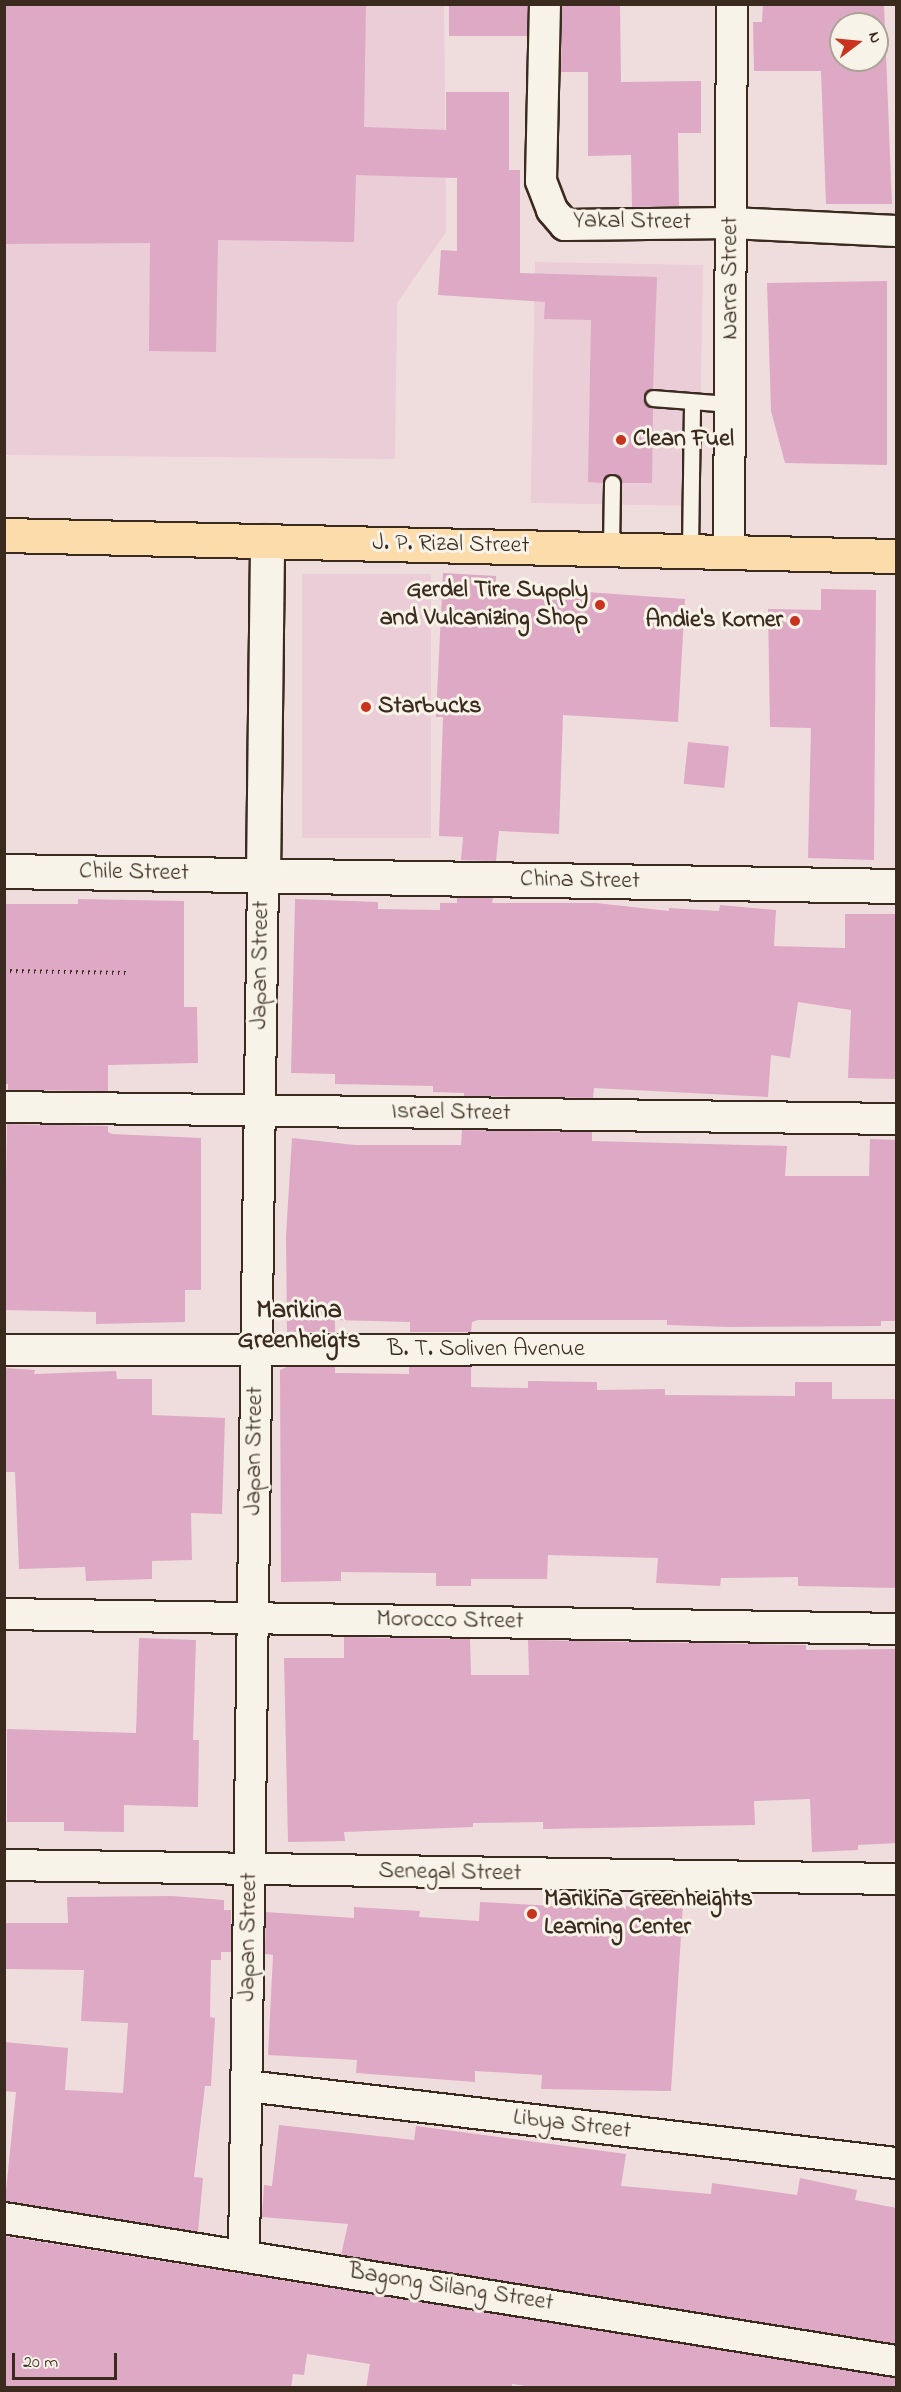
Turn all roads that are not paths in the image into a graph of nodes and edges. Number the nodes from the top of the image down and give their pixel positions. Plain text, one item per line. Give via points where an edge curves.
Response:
1 (545, 4) edge
2 (732, 4) edge
3 (731, 223) junction
4 (897, 231) edge
5 (653, 398) dead end
6 (692, 404) junction
7 (730, 404) junction
8 (612, 483) dead end
9 (4, 535) edge
10 (267, 541) junction
11 (611, 548) junction
12 (690, 550) junction
13 (729, 552) junction
14 (897, 556) edge
15 (4, 871) edge
16 (263, 876) junction
17 (897, 886) edge
18 (4, 1107) edge
19 (259, 1111) junction
20 (897, 1119) edge
21 (897, 1349) edge
22 (4, 1350) edge
23 (256, 1351) junction
24 (4, 1614) edge
25 (253, 1618) junction
26 (897, 1629) edge
27 (4, 1865) edge
28 (250, 1870) junction
29 (897, 1879) edge
30 (247, 2086) junction
31 (897, 2163) edge
32 (4, 2218) edge
33 (244, 2254) junction
34 (897, 2361) edge

1 - 3 street, Yakal Street via 542,181 552,210 573,227
2 - 3 street, Narra Street
3 - 4 street, Yakal Street
3 - 7 street, Narra Street
5 - 6 lane
6 - 7 lane
6 - 12 lane
7 - 13 street, Narra Street
8 - 11 lane
9 - 10 main road, J. P. Rizal Street
10 - 11 main road, J. P. Rizal Street
10 - 16 street, Japan Street
11 - 12 main road, J. P. Rizal Street
12 - 13 main road, J. P. Rizal Street
13 - 14 main road, J. P. Rizal Street
15 - 16 street, Chile Street
16 - 17 street, China Street
16 - 19 street, Japan Street
18 - 19 street, Israel Street
19 - 20 street, Israel Street
19 - 23 street, Japan Street
21 - 23 street, B. T. Soliven Avenue
22 - 23 street, B. T. Soliven Avenue
23 - 25 street, Japan Street
24 - 25 street, Morocco Street
25 - 26 street, Morocco Street
25 - 28 street, Japan Street
27 - 28 street, Senegal Street
28 - 29 street, Senegal Street
28 - 30 street, Japan Street
30 - 31 street, Libya Street
30 - 33 street, Japan Street
32 - 33 street, Bagong Silang Street
33 - 34 street, Bagong Silang Street

